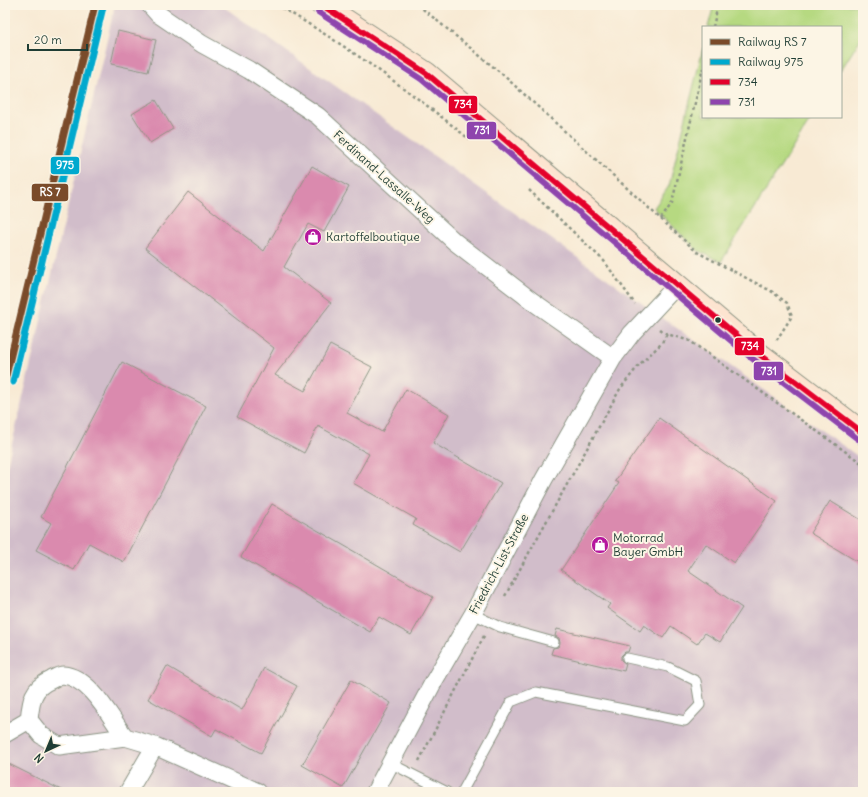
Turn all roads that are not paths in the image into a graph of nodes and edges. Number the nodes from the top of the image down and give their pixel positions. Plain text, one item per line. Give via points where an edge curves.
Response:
1 (150, 5) edge
2 (322, 5) edge
3 (677, 285) junction
4 (613, 358) junction
5 (863, 433) edge
6 (473, 614) junction
7 (554, 642) dead end
8 (627, 658) dead end
9 (29, 720) junction
10 (5, 734) edge
11 (125, 736) junction
12 (156, 746) junction
13 (390, 763) junction
14 (128, 792) edge
15 (258, 792) edge
16 (375, 792) edge
17 (446, 792) edge
18 (462, 792) edge

1 - 4 street, Ferdinand-Lassalle-Weg via 158,14 202,44 249,70 318,116 455,242
2 - 3 main road via 426,73
3 - 4 street, Friedrich-List-Straße via 646,317
3 - 5 main road via 764,358
4 - 6 street, Friedrich-List-Straße
6 - 7 lane via 500,627
6 - 13 street, Friedrich-List-Straße
8 - 18 lane via 668,667 696,681 700,705 685,720 536,692 511,702
9 - 10 street
9 - 11 street via 40,735 59,746
9 - 11 street via 31,698 42,683 62,675 76,679 89,688
11 - 12 street
12 - 14 street
12 - 15 street
13 - 16 street, Friedrich-List-Straße
13 - 17 lane

